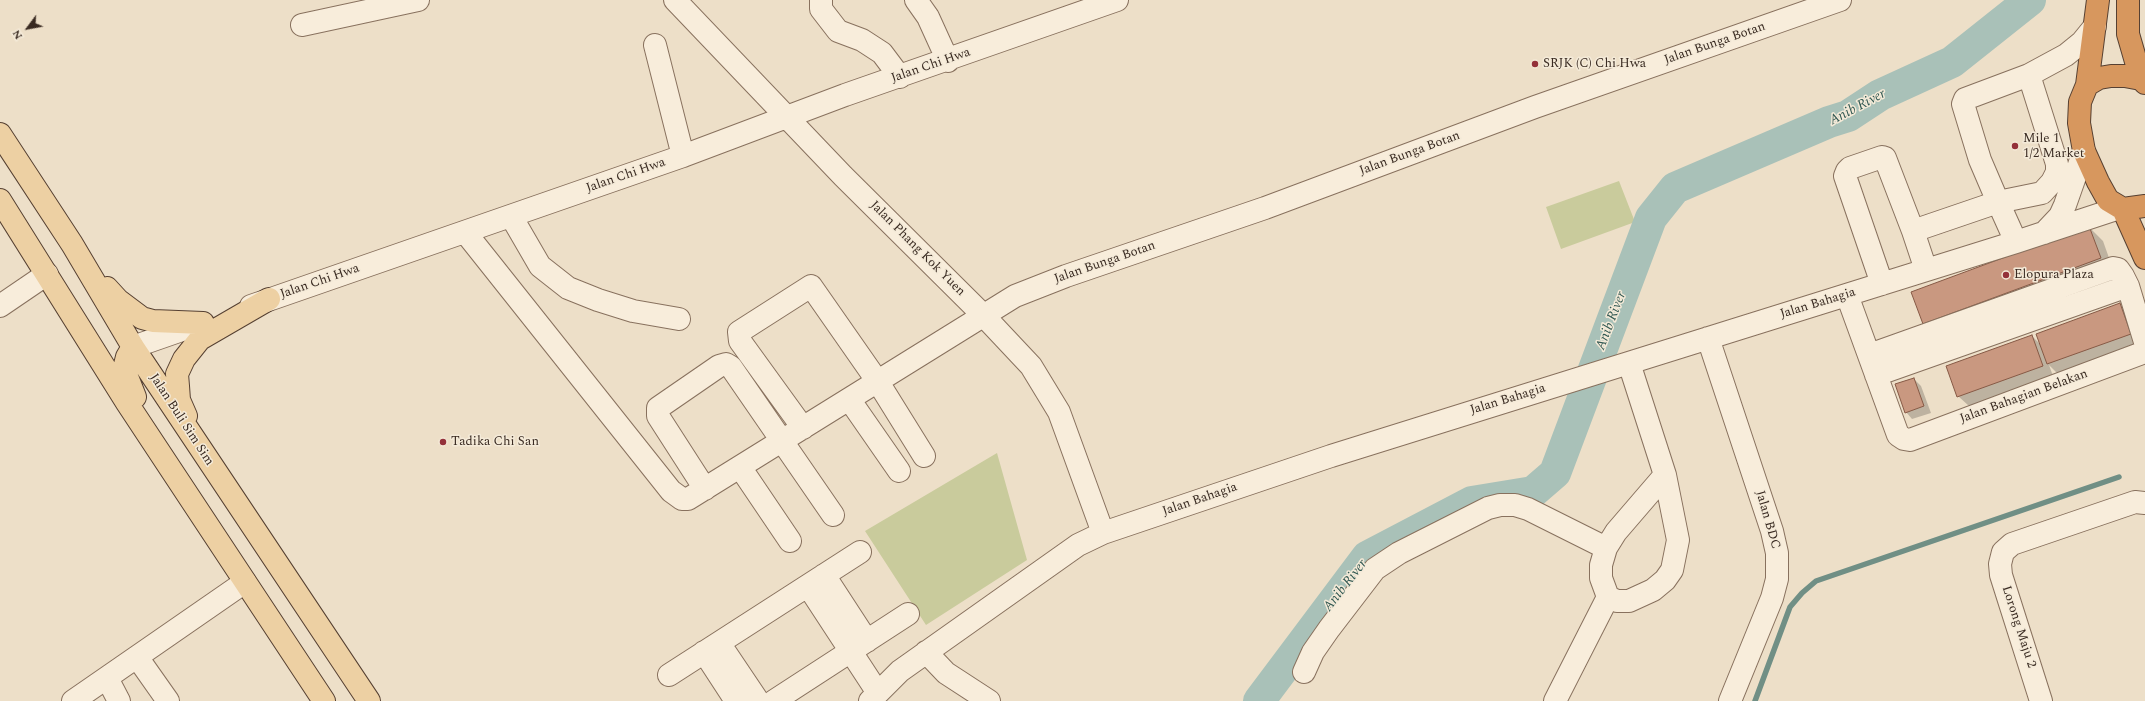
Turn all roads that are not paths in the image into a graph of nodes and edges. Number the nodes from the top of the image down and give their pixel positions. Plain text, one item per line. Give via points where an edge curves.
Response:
1 (418, 0) edge
2 (675, 0) edge
3 (821, 0) edge
4 (916, 0) edge
5 (1117, 0) edge
6 (1840, 0) edge
7 (2098, 0) edge
8 (2128, 0) edge
9 (302, 25) dead end
10 (2095, 26) junction
11 (655, 45) dead end
12 (948, 60) junction
13 (2029, 75) junction
14 (900, 77) junction
15 (2143, 81) edge
16 (2088, 85) junction
17 (787, 116) junction
18 (0, 134) edge
19 (2084, 151) junction
20 (683, 156) junction
21 (0, 200) edge
22 (1998, 202) junction
23 (2145, 206) edge
24 (2121, 208) junction
25 (511, 216) junction
26 (0, 217) edge
27 (1913, 231) junction
28 (465, 232) junction
29 (2043, 234) junction
30 (2016, 242) junction
31 (28, 244) junction
32 (72, 244) junction
33 (2145, 258) edge
34 (1926, 270) junction
35 (47, 274) junction
36 (1882, 284) junction
37 (2128, 286) junction
38 (1847, 295) junction
39 (269, 299) junction
40 (0, 306) edge
41 (984, 316) junction
42 (679, 319) dead end
43 (203, 322) junction
44 (1708, 338) junction
45 (2145, 342) edge
46 (133, 347) junction
47 (2145, 352) edge
48 (1868, 355) junction
49 (1621, 365) junction
50 (1876, 375) junction
51 (878, 382) junction
52 (850, 399) junction
53 (803, 428) junction
54 (781, 442) junction
55 (199, 448) junction
56 (924, 456) dead end
57 (166, 461) junction
58 (740, 467) junction
59 (899, 471) dead end
60 (1665, 475) junction
61 (700, 492) junction
62 (2145, 503) edge
63 (833, 515) dead end
64 (1103, 533) junction
65 (790, 541) dead end
66 (1606, 548) junction
67 (860, 552) dead end
68 (816, 581) junction
69 (245, 582) junction
70 (1608, 597) junction
71 (908, 614) dead end
72 (329, 640) junction
73 (859, 646) junction
74 (712, 648) junction
75 (926, 652) junction
76 (137, 657) junction
77 (1304, 672) dead end
78 (668, 675) dead end
79 (107, 678) junction
80 (874, 697) edge
81 (74, 701) edge
82 (119, 701) edge
83 (168, 701) edge
84 (324, 701) edge
85 (353, 701) edge
86 (369, 701) edge
87 (736, 701) edge
88 (758, 701) edge
89 (774, 701) edge
90 (989, 701) edge
91 (1555, 701) edge
92 (1730, 701) edge
93 (2041, 701) edge

1 - 9 street
2 - 17 street, Jalan Phang Kok Yuen
3 - 14 street via 821,9 838,31 862,40 882,53
4 - 12 street via 928,17
5 - 12 street, Jalan Chi Hwa
6 - 41 street, Jalan Bunga Botan via 1535,107 1265,208 1066,276 1015,296
7 - 10 highway
8 - 15 highway via 2128,34
10 - 13 street via 2073,50
10 - 16 highway
11 - 20 street
12 - 14 street, Jalan Chi Hwa
13 - 22 street via 2057,164 2057,172 2042,193
13 - 22 street via 1965,99 1963,104 1980,160
14 - 17 street, Jalan Chi Hwa
15 - 16 highway via 2126,76 2111,76 2099,78
16 - 19 highway via 2080,102 2079,124
17 - 20 street, Jalan Chi Hwa
17 - 41 street, Jalan Phang Kok Yuen via 843,176
18 - 32 main road, Jalan Buli Sim Sim
19 - 24 highway via 2108,200
19 - 29 street via 2060,216
20 - 25 street, Jalan Chi Hwa
21 - 31 main road
22 - 27 street
22 - 30 street
23 - 24 highway
24 - 29 street, Jalan Bahagia
24 - 33 highway
25 - 28 street, Jalan Chi Hwa
25 - 42 street via 540,266 568,288 633,311
26 - 31 street
27 - 34 street
27 - 36 street via 1885,158 1847,171 1845,176
28 - 39 street, Jalan Chi Hwa
28 - 61 street via 671,491 682,499
29 - 30 street, Jalan Bahagia
30 - 34 street, Jalan Bahagia
31 - 35 main road
32 - 43 main road via 118,300 134,313 153,321
32 - 46 main road, Jalan Buli Sim Sim
34 - 36 street, Jalan Bahagia
35 - 40 street
35 - 57 main road
36 - 38 street, Jalan Bahagia
37 - 45 street
37 - 48 street via 2118,269 2108,269
37 - 50 street
38 - 44 street, Jalan Bahagia
38 - 48 street
39 - 43 street, Jalan Chi Hwa
39 - 55 main road via 200,339 184,359 177,374 179,400
41 - 51 street, Jalan Bunga Botan
41 - 64 street, Jalan Phang Kok Yuen via 1031,366 1052,398
43 - 46 street, Jalan Chi Hwa
44 - 49 street, Jalan Bahagia
44 - 92 street, Jalan BDC via 1772,531 1777,554 1777,579 1772,598
46 - 55 main road, Jalan Buli Sim Sim
46 - 57 main road via 125,362 125,375
47 - 50 street, Jalan Bahagian Belakan via 1910,440 1898,435
48 - 50 street
49 - 60 street
49 - 64 street, Jalan Bahagia via 1331,456
51 - 52 street, Jalan Bunga Botan
51 - 53 street via 815,290 811,286 804,288 739,332 740,341
51 - 56 street
52 - 53 street, Jalan Bunga Botan
52 - 59 street
53 - 54 street, Jalan Bunga Botan
54 - 58 street, Jalan Bunga Botan
54 - 61 street via 731,367 726,364 719,366 658,408 658,416
54 - 63 street
55 - 72 main road, Jalan Buli Sim Sim
57 - 69 main road
58 - 61 street, Jalan Bunga Botan
58 - 65 street
60 - 66 street via 1616,532
60 - 70 street via 1678,540 1672,570 1665,580 1641,597 1629,601 1617,601
62 - 93 street, Lorong Maju 2 via 2135,502 2012,544 2003,552 2001,575
64 - 75 street, Jalan Bahagia via 1078,545
66 - 70 street via 1601,565 1601,578
66 - 77 street via 1528,509 1507,505 1488,508 1399,553 1375,569 1313,652
67 - 68 street
68 - 73 street
68 - 74 street
69 - 76 street
69 - 84 main road
70 - 91 street
71 - 73 street
72 - 85 main road
72 - 86 main road, Jalan Buli Sim Sim
73 - 80 street
73 - 89 street
74 - 78 street
74 - 87 street
74 - 88 street
75 - 80 street, Jalan Bahagia via 900,671
75 - 90 street via 946,673
76 - 79 street
76 - 83 street
79 - 81 street
79 - 82 street

